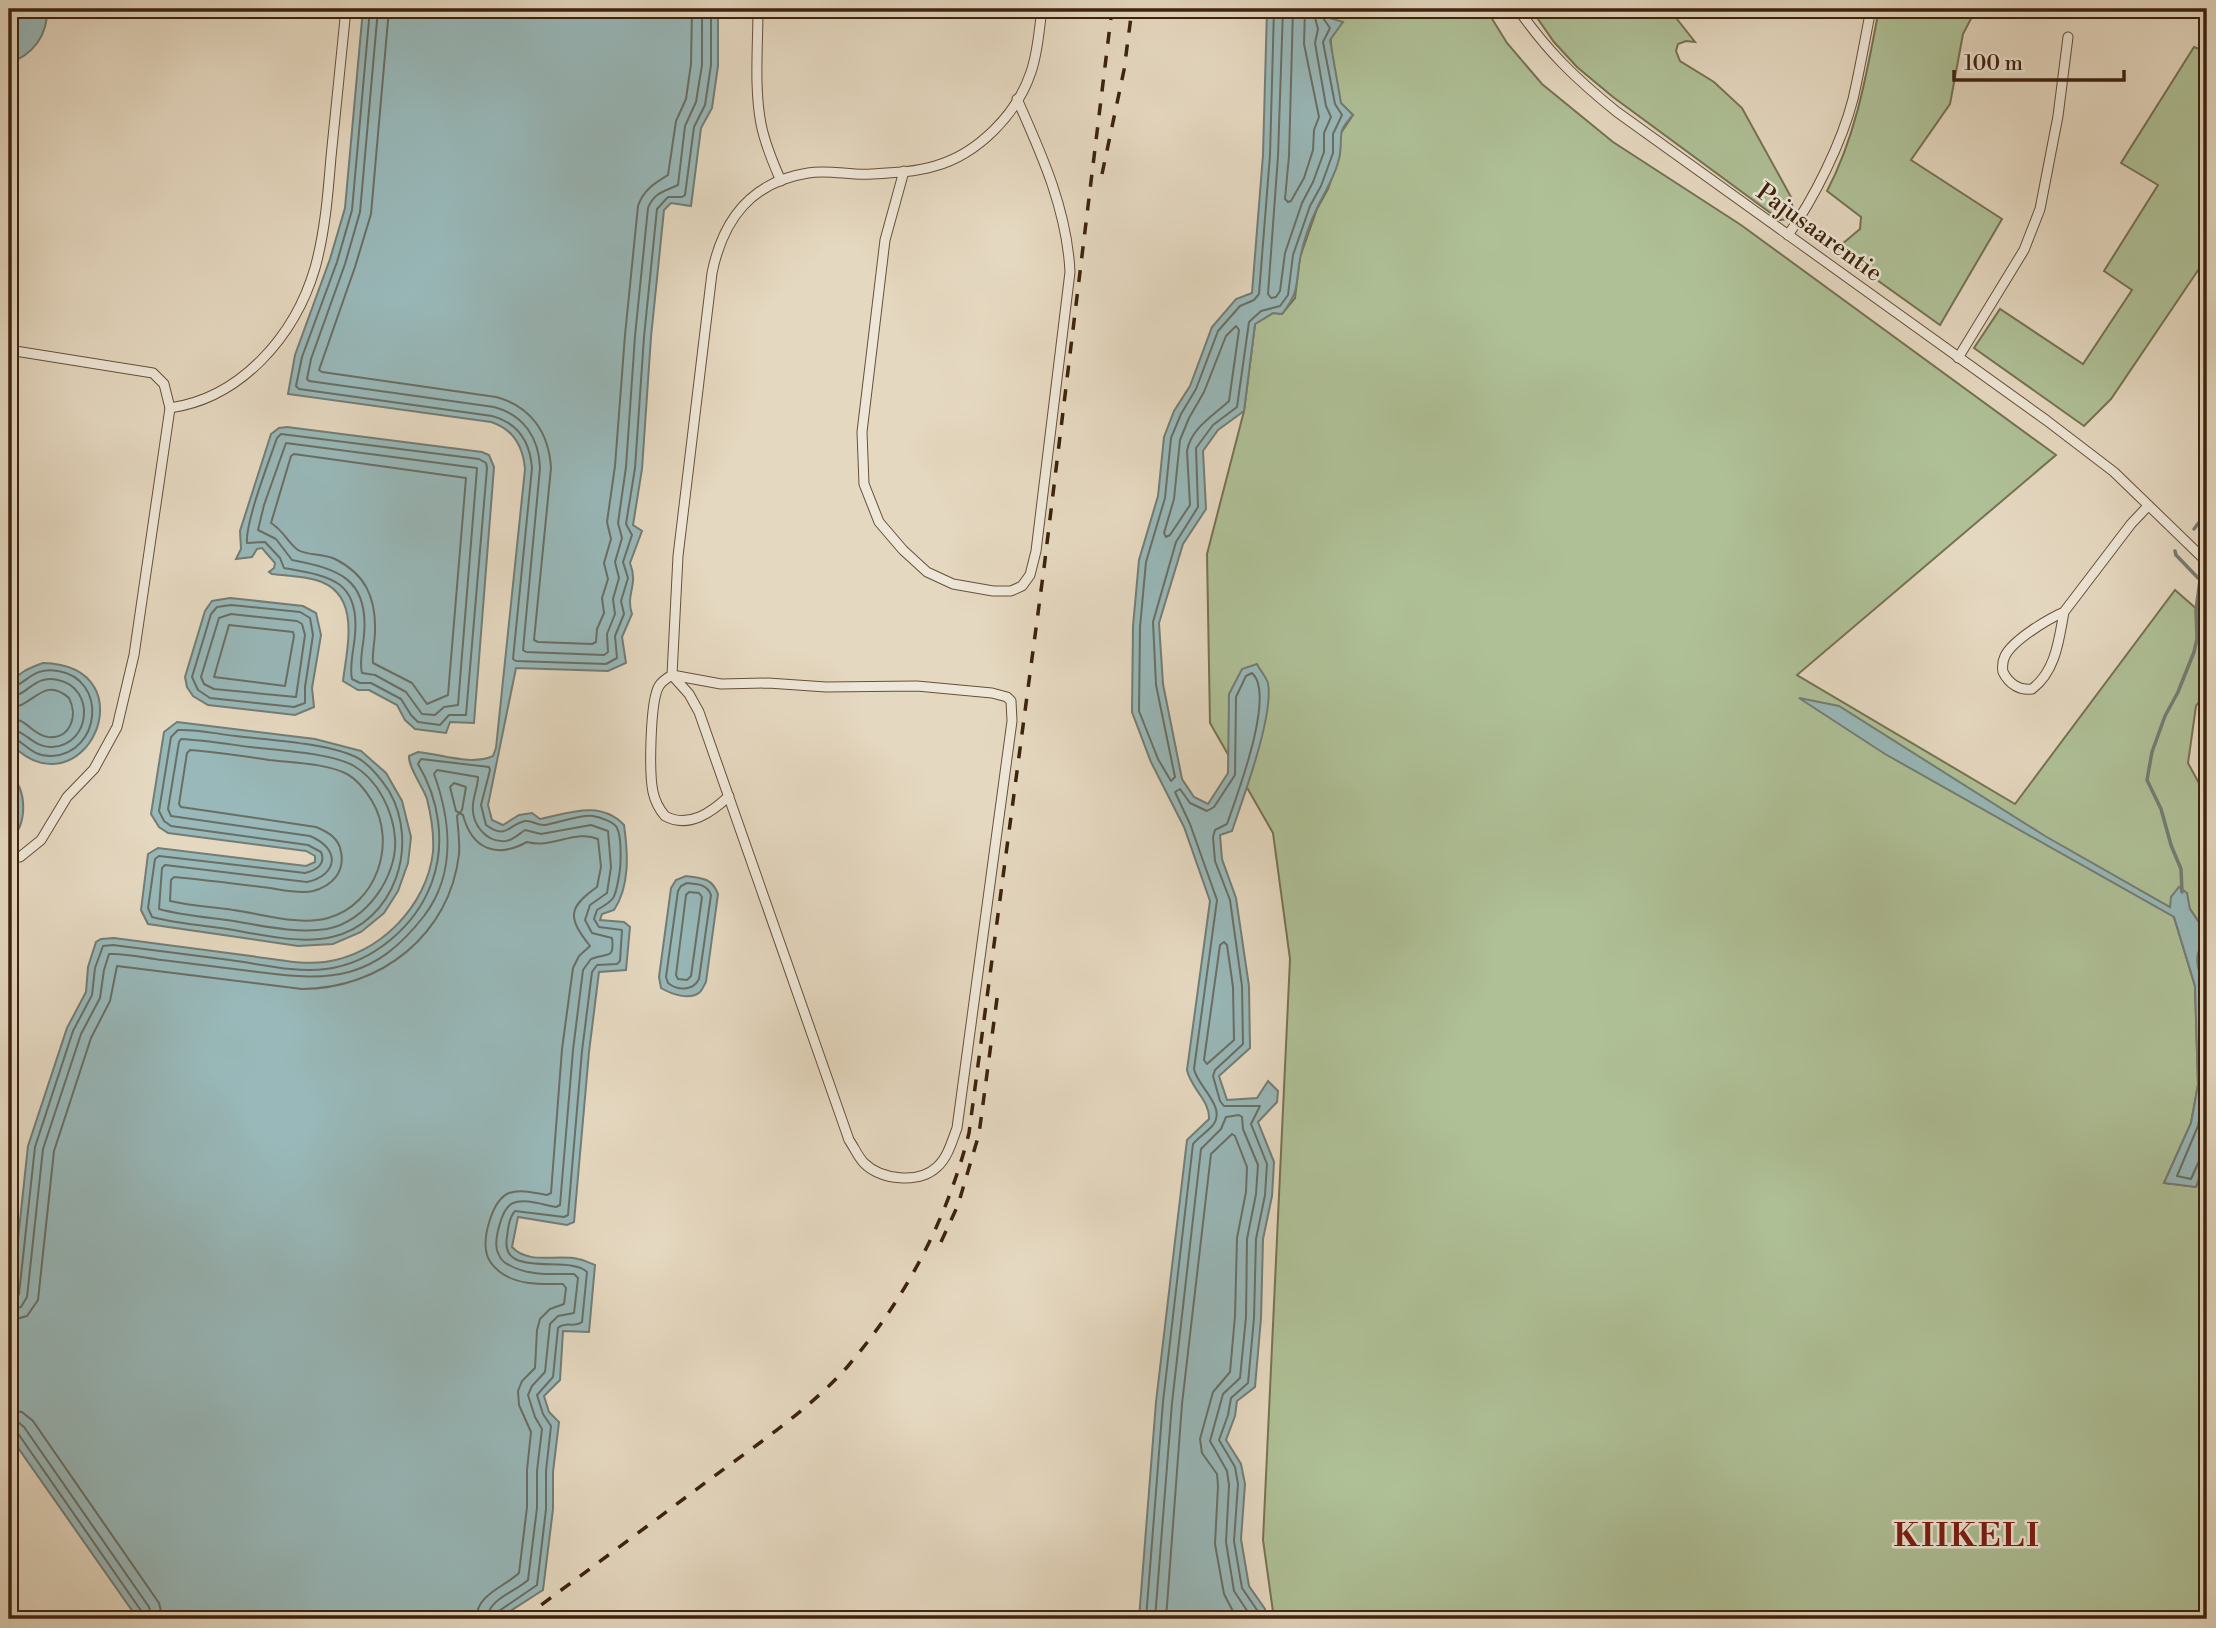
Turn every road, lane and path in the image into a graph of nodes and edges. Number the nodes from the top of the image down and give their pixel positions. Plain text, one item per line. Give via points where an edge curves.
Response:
1 (346, 9) edge
2 (758, 9) edge
3 (1042, 9) edge
4 (1518, 9) edge
5 (1871, 9) edge
6 (2068, 37) dead end
7 (1017, 99) junction
8 (904, 171) junction
9 (781, 181) junction
10 (1788, 235) junction
11 (9, 350) edge
12 (1958, 358) junction
13 (170, 408) junction
14 (2148, 506) junction
15 (2207, 562) edge
16 (2064, 612) junction
17 (672, 675) junction
18 (729, 796) junction
19 (20, 857) dead end

1 - 13 street via 326,209 315,269 277,342 240,380 213,397
2 - 9 street via 761,122
3 - 7 street via 1031,74
4 - 10 street, Pajusaarentie via 1576,79
5 - 10 street via 1841,136
6 - 12 street via 2040,209 2024,250
7 - 8 street via 1002,122 965,152 933,167
7 - 8 street via 1049,171 1068,242 1070,272 1036,551 1030,575 1011,591 953,584 927,572 879,522 864,484 862,432 885,240
8 - 9 street via 868,175 810,172
9 - 17 street via 737,212 715,256 678,556
10 - 12 street, Pajusaarentie
11 - 13 street via 153,373 164,384
12 - 14 street, Pajusaarentie via 2114,472
13 - 19 street via 134,655 117,727 94,769 66,797 41,840
14 - 15 street, Pajusaarentie
14 - 16 street
16 - 16 street via 2008,651 2003,672 2014,685 2032,689 2047,672 2061,639
17 - 18 street via 699,712
17 - 18 street via 658,686 654,703 651,767 656,802 665,816 681,821 710,812
17 - 18 street via 721,684 918,686 992,693 1011,701 1012,721 957,1128 949,1151 936,1168 921,1176 880,1174 865,1164 849,1140

